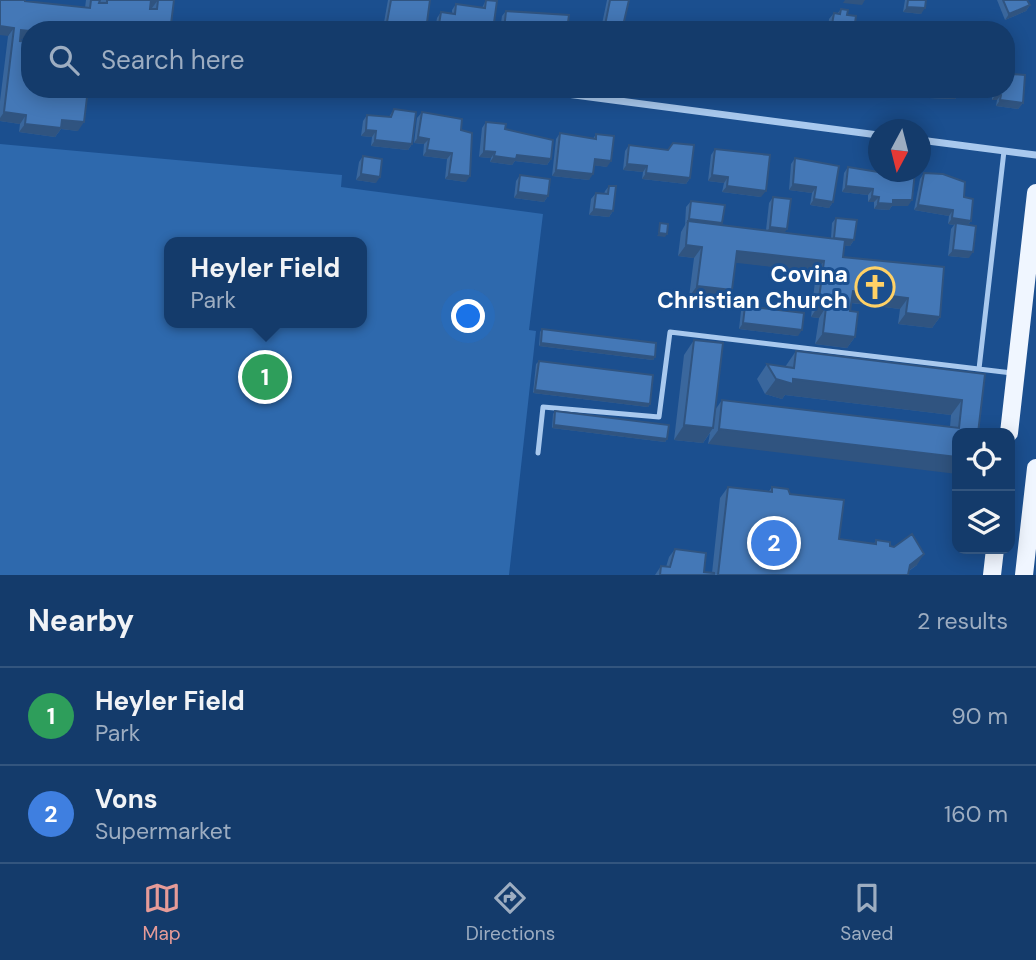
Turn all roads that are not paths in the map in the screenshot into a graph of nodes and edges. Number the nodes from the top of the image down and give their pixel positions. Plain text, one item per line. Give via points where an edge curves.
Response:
1 (597, 98) edge
2 (868, 134) edge
3 (931, 141) edge
4 (1004, 151) junction
5 (1036, 155) edge
6 (1036, 193) edge
7 (979, 369) junction
8 (1016, 374) junction
9 (1010, 428) edge
10 (538, 453) dead end
11 (1036, 468) edge
12 (994, 554) edge
13 (992, 575) edge
14 (1024, 575) edge

1 - 2 street
3 - 4 street
4 - 5 street
4 - 7 lane
6 - 8 main road
7 - 8 lane
7 - 10 lane via 670,332 659,416 543,407
8 - 9 main road
11 - 14 main road
12 - 13 main road

